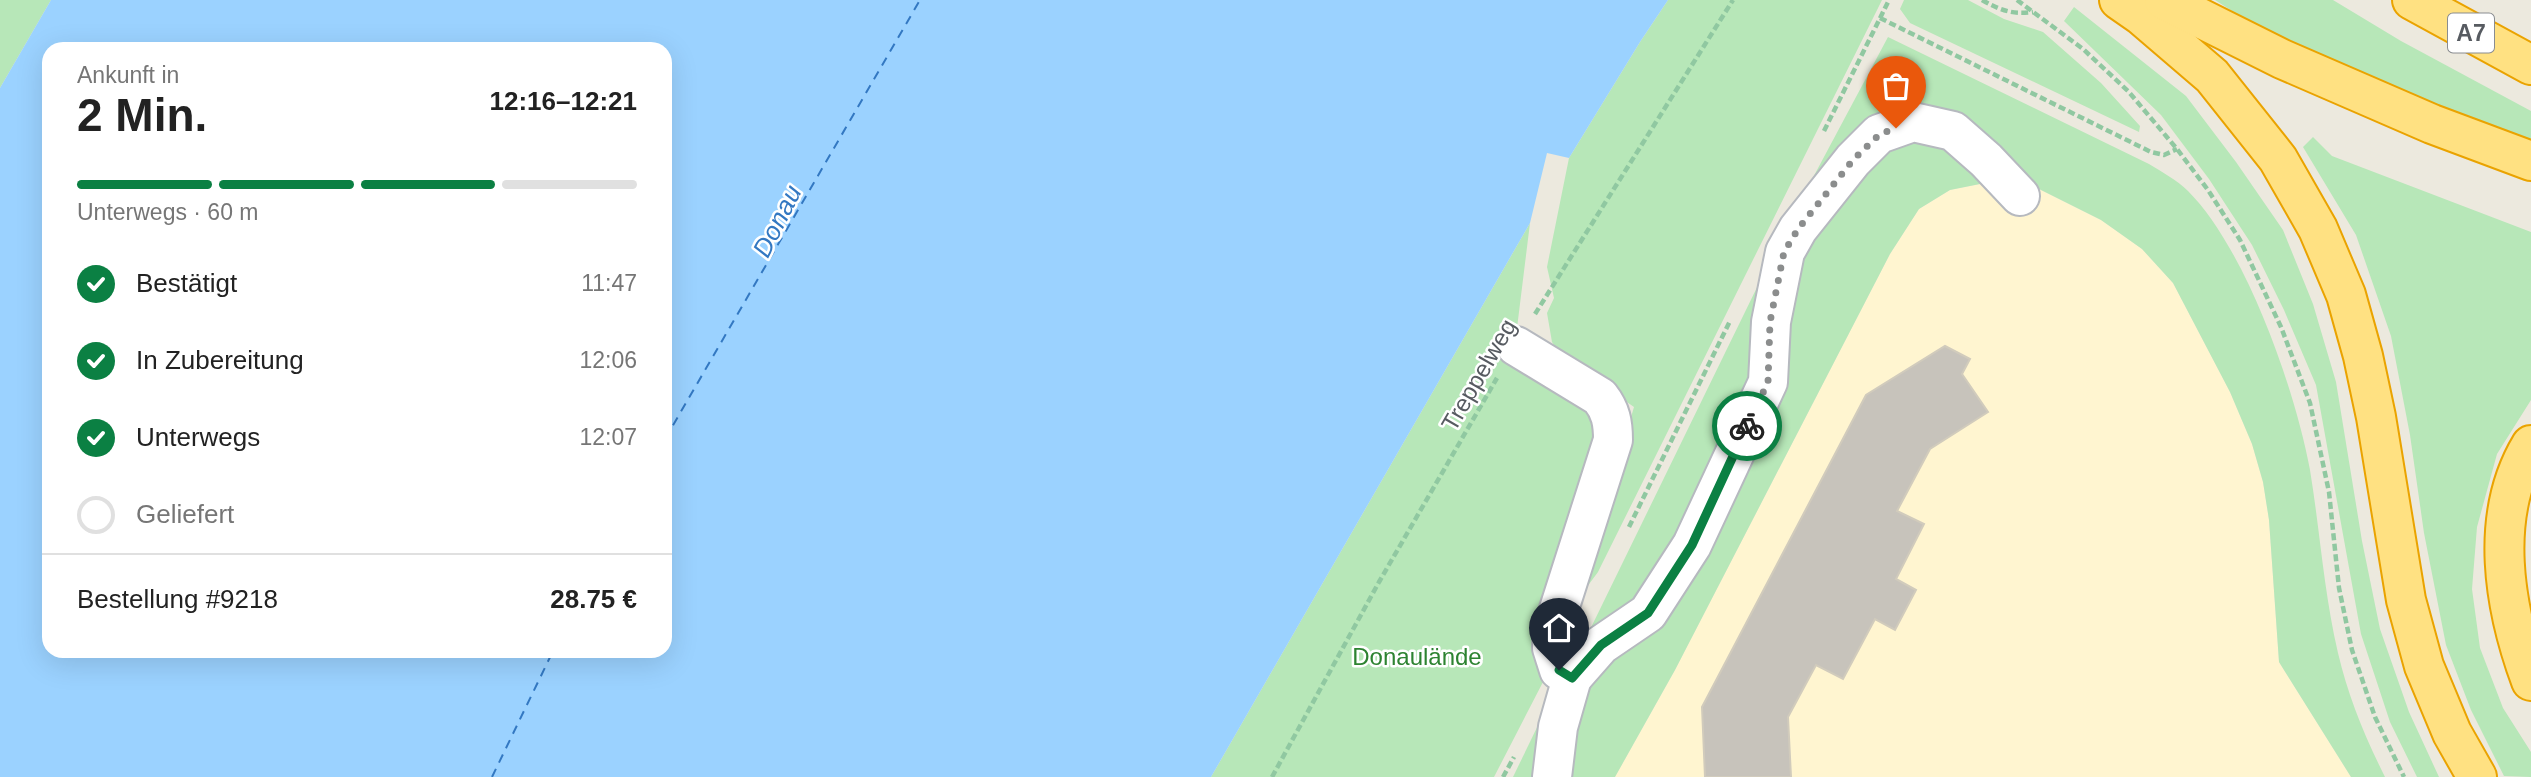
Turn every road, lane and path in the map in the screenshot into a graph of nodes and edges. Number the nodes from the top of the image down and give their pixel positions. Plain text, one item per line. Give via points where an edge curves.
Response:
1 (1733, 0) edge
2 (1889, 0) edge
3 (1983, 0) edge
4 (2017, 0) edge
5 (2119, 0) edge
6 (2164, 0) edge
7 (2412, 0) edge
8 (2034, 12) junction
9 (1880, 18) junction
10 (2531, 65) edge
11 (2212, 75) junction
12 (1818, 143) dead end
13 (2177, 149) junction
14 (2531, 161) edge
15 (2020, 196) dead end
16 (1733, 316) dead end
17 (1516, 346) junction
18 (2531, 445) edge
19 (1625, 536) dead end
20 (1572, 678) junction
21 (2531, 681) edge
22 (1272, 777) edge
23 (1552, 777) edge
24 (2404, 777) edge
25 (2477, 777) edge

1 - 17 path, Treppelweg
2 - 9 path
3 - 8 path via 2001,11
4 - 8 path
5 - 11 highway
6 - 11 lane
6 - 14 highway via 2282,59
7 - 10 highway, A7
8 - 13 path via 2128,91
9 - 12 path
9 - 13 path via 2151,152 2165,155
11 - 25 highway via 2278,159 2318,229 2346,295 2376,417 2406,600 2424,666 2452,733
13 - 24 path via 2240,240 2310,403 2329,492 2339,588 2352,650 2375,717
15 - 20 lane via 1953,131 1913,122 1880,134 1853,160 1798,229 1777,247 1768,382 1692,545 1648,613 1601,645
16 - 19 path
17 - 20 lane via 1589,388 1609,410 1613,425 1553,628 1552,648 1559,670
17 - 22 path, Treppelweg
18 - 21 highway via 2512,492 2504,552 2512,622
20 - 23 lane via 1558,727

